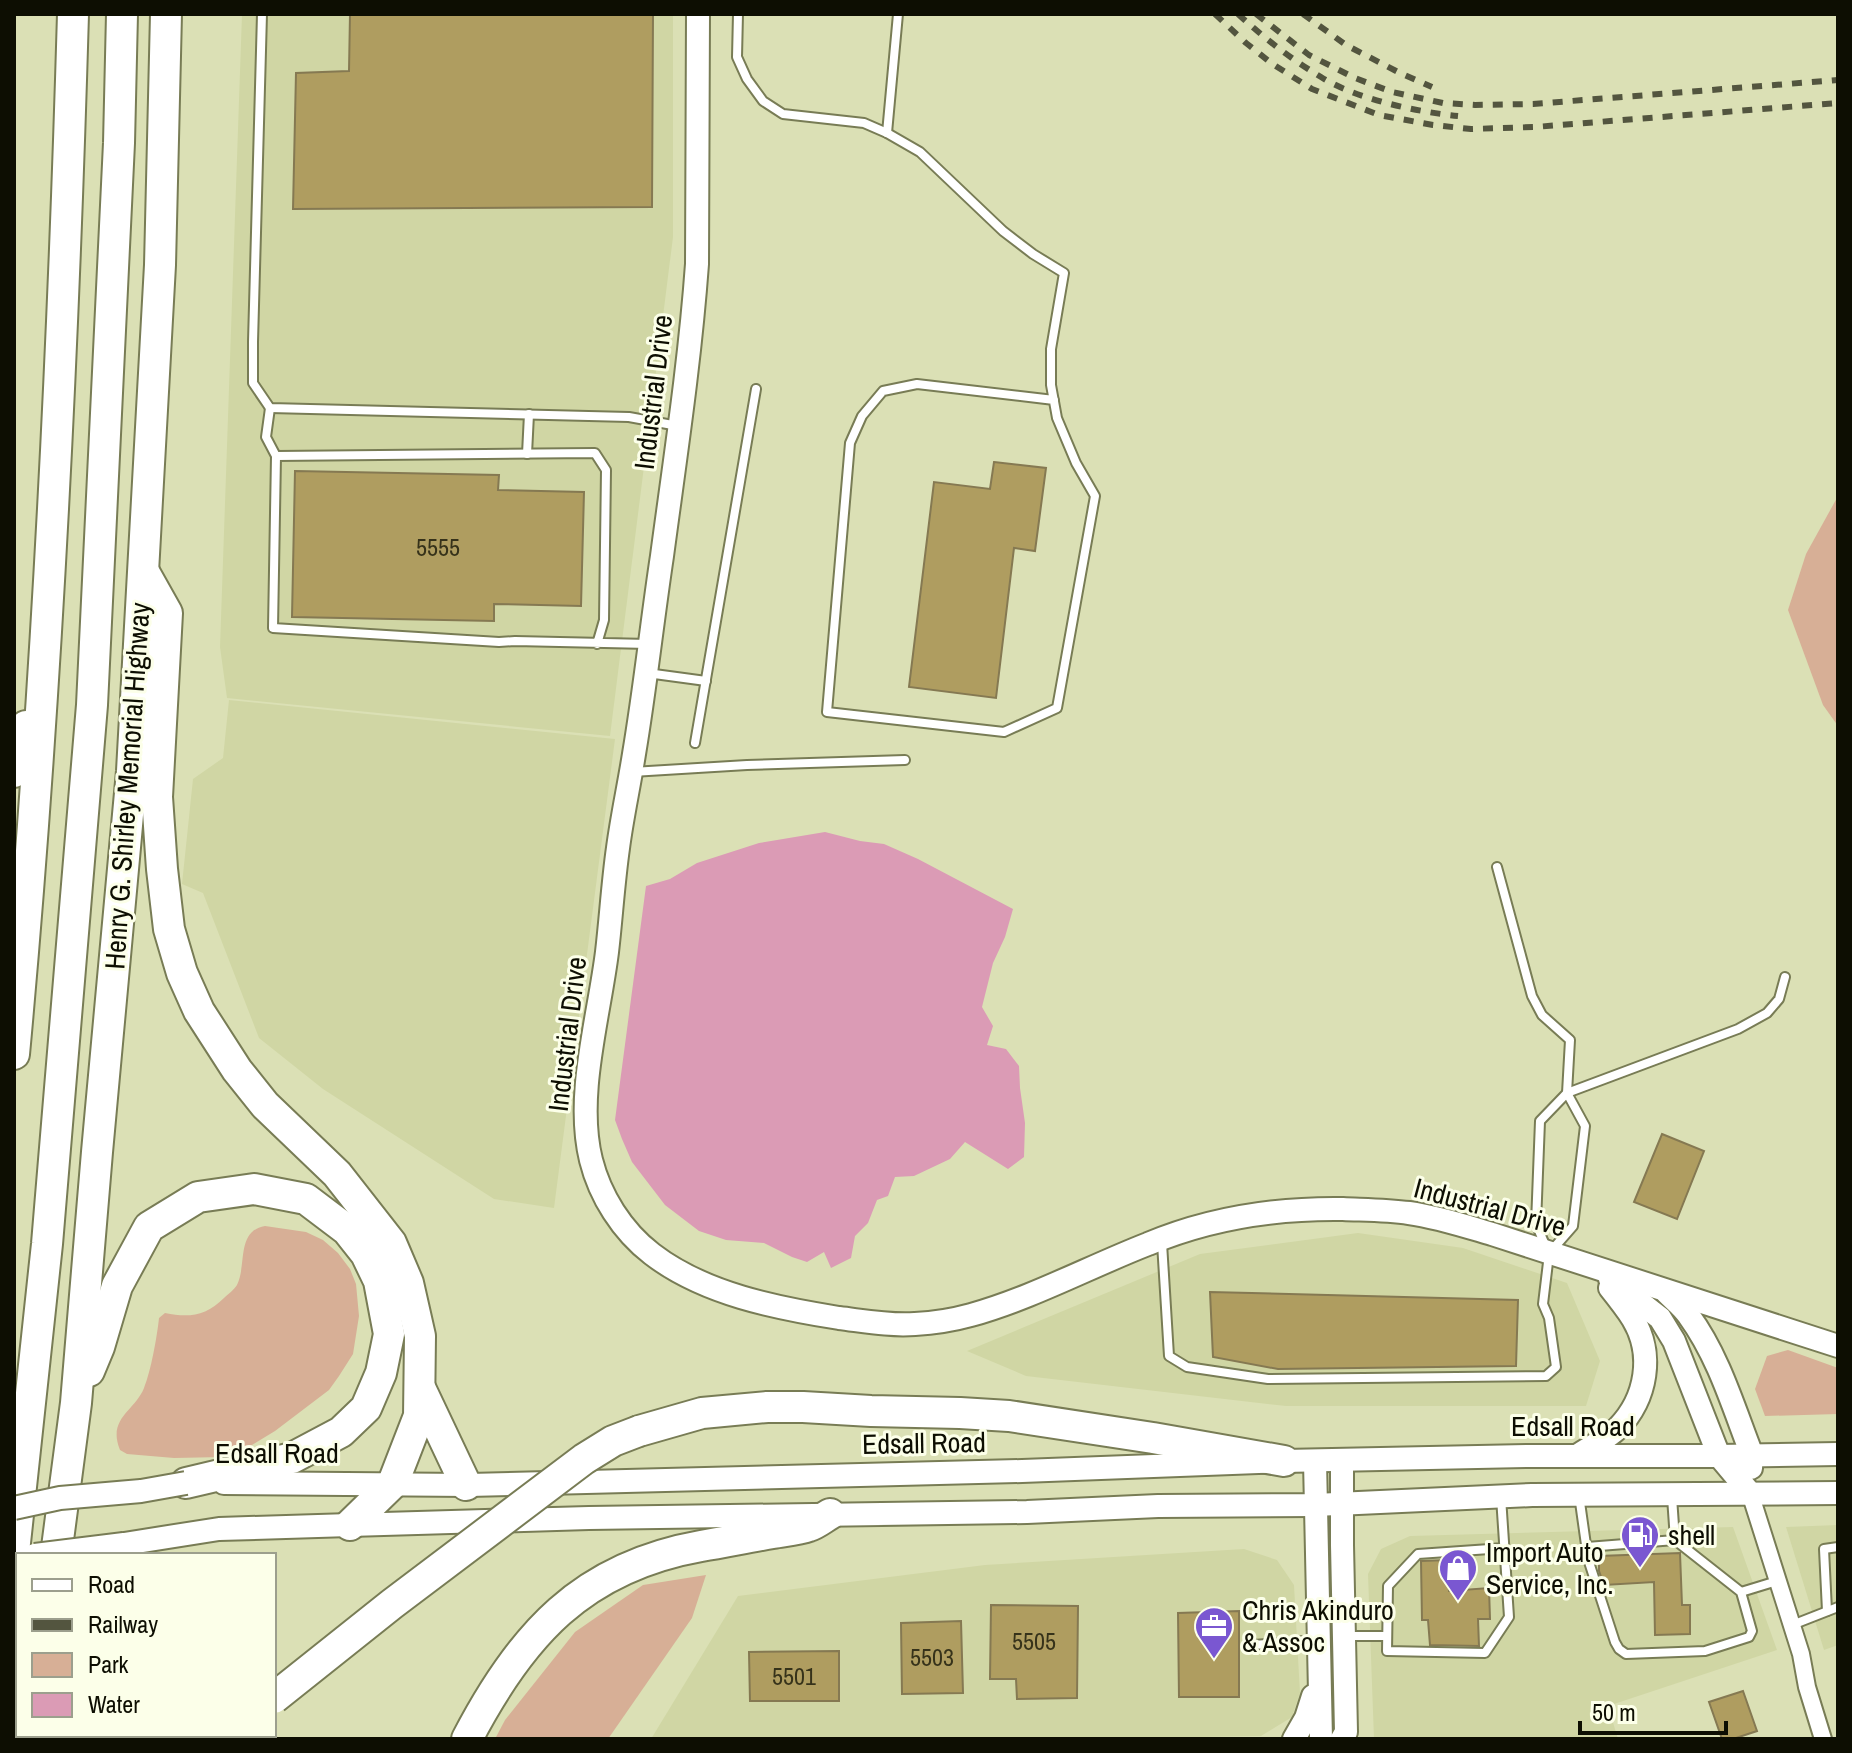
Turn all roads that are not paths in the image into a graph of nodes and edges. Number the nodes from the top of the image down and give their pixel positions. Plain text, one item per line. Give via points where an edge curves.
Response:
1 (73, 14) edge
2 (122, 14) edge
3 (166, 14) edge
4 (262, 14) edge
5 (698, 14) edge
6 (738, 14) edge
7 (898, 14) edge
8 (887, 133) junction
9 (756, 389) dead end
10 (1054, 400) junction
11 (270, 408) junction
12 (529, 414) junction
13 (679, 427) junction
14 (527, 454) junction
15 (276, 456) junction
16 (144, 572) junction
17 (597, 644) junction
18 (649, 644) junction
19 (44, 654) junction
20 (645, 673) junction
21 (706, 681) junction
22 (695, 743) dead end
23 (905, 760) dead end
24 (14, 772) edge
25 (631, 772) junction
26 (1497, 867) dead end
27 (1785, 977) dead end
28 (14, 1054) edge
29 (1567, 1093) junction
30 (1161, 1238) junction
31 (1549, 1254) junction
32 (1596, 1269) junction
33 (1664, 1290) junction
34 (1838, 1346) edge
35 (420, 1388) junction
36 (76, 1403) junction
37 (1838, 1454) edge
38 (1752, 1455) junction
39 (1577, 1456) junction
40 (1719, 1456) junction
41 (1342, 1460) junction
42 (1284, 1461) junction
43 (1315, 1461) junction
44 (186, 1483) junction
45 (393, 1483) junction
46 (466, 1485) junction
47 (1750, 1493) junction
48 (1838, 1493) edge
49 (1579, 1494) junction
50 (1671, 1494) junction
51 (1501, 1496) junction
52 (1342, 1504) junction
53 (1315, 1505) junction
54 (14, 1508) edge
55 (830, 1514) junction
56 (350, 1525) junction
57 (1675, 1540) junction
58 (1587, 1547) junction
59 (1838, 1547) edge
60 (1504, 1548) junction
61 (51, 1553) edge
62 (56, 1553) edge
63 (15, 1556) edge
64 (1777, 1581) junction
65 (1741, 1592) junction
66 (1838, 1607) edge
67 (1827, 1611) junction
68 (1791, 1626) junction
69 (1344, 1636) junction
70 (1387, 1636) junction
71 (1318, 1640) junction
72 (1254, 1645) dead end
73 (1319, 1671) junction
74 (276, 1696) edge
75 (467, 1739) edge
76 (1294, 1739) edge
77 (1321, 1739) edge
78 (1342, 1739) edge
79 (1823, 1739) edge

1 - 19 highway
2 - 63 highway via 92,705
3 - 16 highway, Henry G. Shirley Memorial Highway
4 - 11 lane via 253,383
5 - 13 main road, Industrial Drive via 697,264
6 - 8 lane via 737,57 763,101 783,114 864,123
7 - 8 lane
8 - 10 lane via 920,152 1003,231 1064,273 1051,349
9 - 21 lane
10 - 10 lane via 1071,452 1095,496 1057,708 1004,732 827,712 850,443 862,416 883,391 917,384
11 - 12 lane
11 - 15 lane via 266,437
12 - 13 lane via 629,417
12 - 14 lane
13 - 18 main road, Industrial Drive
14 - 15 lane
14 - 17 lane via 595,453 606,470 604,620
15 - 17 lane via 273,628
16 - 35 highway via 167,613 157,797 169,929 182,973 237,1070 265,1105 337,1174 391,1243 408,1283 420,1336
16 - 36 highway, Henry G. Shirley Memorial Highway via 132,771
17 - 18 lane
18 - 20 main road, Industrial Drive
19 - 24 highway
19 - 28 highway
20 - 21 lane
20 - 25 main road, Industrial Drive
21 - 22 lane
23 - 25 lane
25 - 30 main road, Industrial Drive via 585,1113 590,1159 602,1191 618,1218 652,1254 714,1288 762,1302 862,1321 916,1324 995,1308
26 - 29 lane via 1532,996 1542,1015 1570,1040
27 - 29 lane via 1779,999 1767,1013 1738,1029
29 - 31 lane via 1540,1121 1536,1224
29 - 31 lane via 1585,1126 1573,1226
30 - 31 main road, Industrial Drive via 1238,1216 1383,1210 1440,1219
30 - 31 lane via 1169,1356 1187,1367 1268,1379 1546,1376 1556,1367 1543,1304
31 - 32 main road, Industrial Drive
32 - 33 main road, Industrial Drive
32 - 39 main road via 1634,1320 1646,1350 1645,1375 1636,1404 1618,1428
32 - 40 main road, Industrial Drive via 1660,1318
33 - 34 main road
33 - 38 main road, Industrial Drive via 1704,1339
35 - 45 highway via 419,1416
35 - 46 highway
36 - 44 highway via 117,1286 149,1227 198,1197 254,1189 306,1199 347,1230 379,1281 389,1334 381,1373 366,1408 341,1432 292,1458
36 - 62 highway, Henry G. Shirley Memorial Highway
37 - 38 main road, Edsall Road
38 - 40 main road, Edsall Road
38 - 47 main road, Industrial Drive
39 - 40 main road, Edsall Road
39 - 41 main road, Edsall Road
40 - 47 main road, Industrial Drive
41 - 43 main road, Edsall Road
41 - 52 main road
42 - 43 main road, Edsall Road
42 - 46 main road, Edsall Road
42 - 74 highway, bridge via 1009,1416 803,1407 702,1413 613,1441 584,1459
43 - 53 main road
44 - 45 main road, Edsall Road
44 - 54 main road, Edsall Road, bridge
45 - 46 main road, Edsall Road
45 - 56 highway
47 - 48 main road
47 - 50 main road
47 - 64 street
49 - 50 main road
49 - 51 main road
49 - 58 lane
50 - 57 lane
51 - 52 main road
51 - 60 lane
52 - 53 main road
52 - 69 main road
53 - 55 main road
53 - 71 main road
55 - 56 main road
55 - 75 highway via 810,1526 643,1561 583,1592 556,1613 510,1666
56 - 61 main road, bridge via 219,1529
57 - 58 lane
57 - 65 lane
58 - 65 lane via 1615,1642 1626,1654 1705,1651 1749,1637 1752,1631
59 - 67 lane via 1824,1549
60 - 70 lane via 1418,1554 1388,1586
60 - 70 lane via 1509,1617 1485,1653 1387,1651
64 - 65 lane
64 - 68 street
66 - 67 lane
67 - 68 lane
68 - 79 street
69 - 70 lane
69 - 78 main road
71 - 72 lane
71 - 73 main road
73 - 76 main road via 1306,1718
73 - 77 main road

